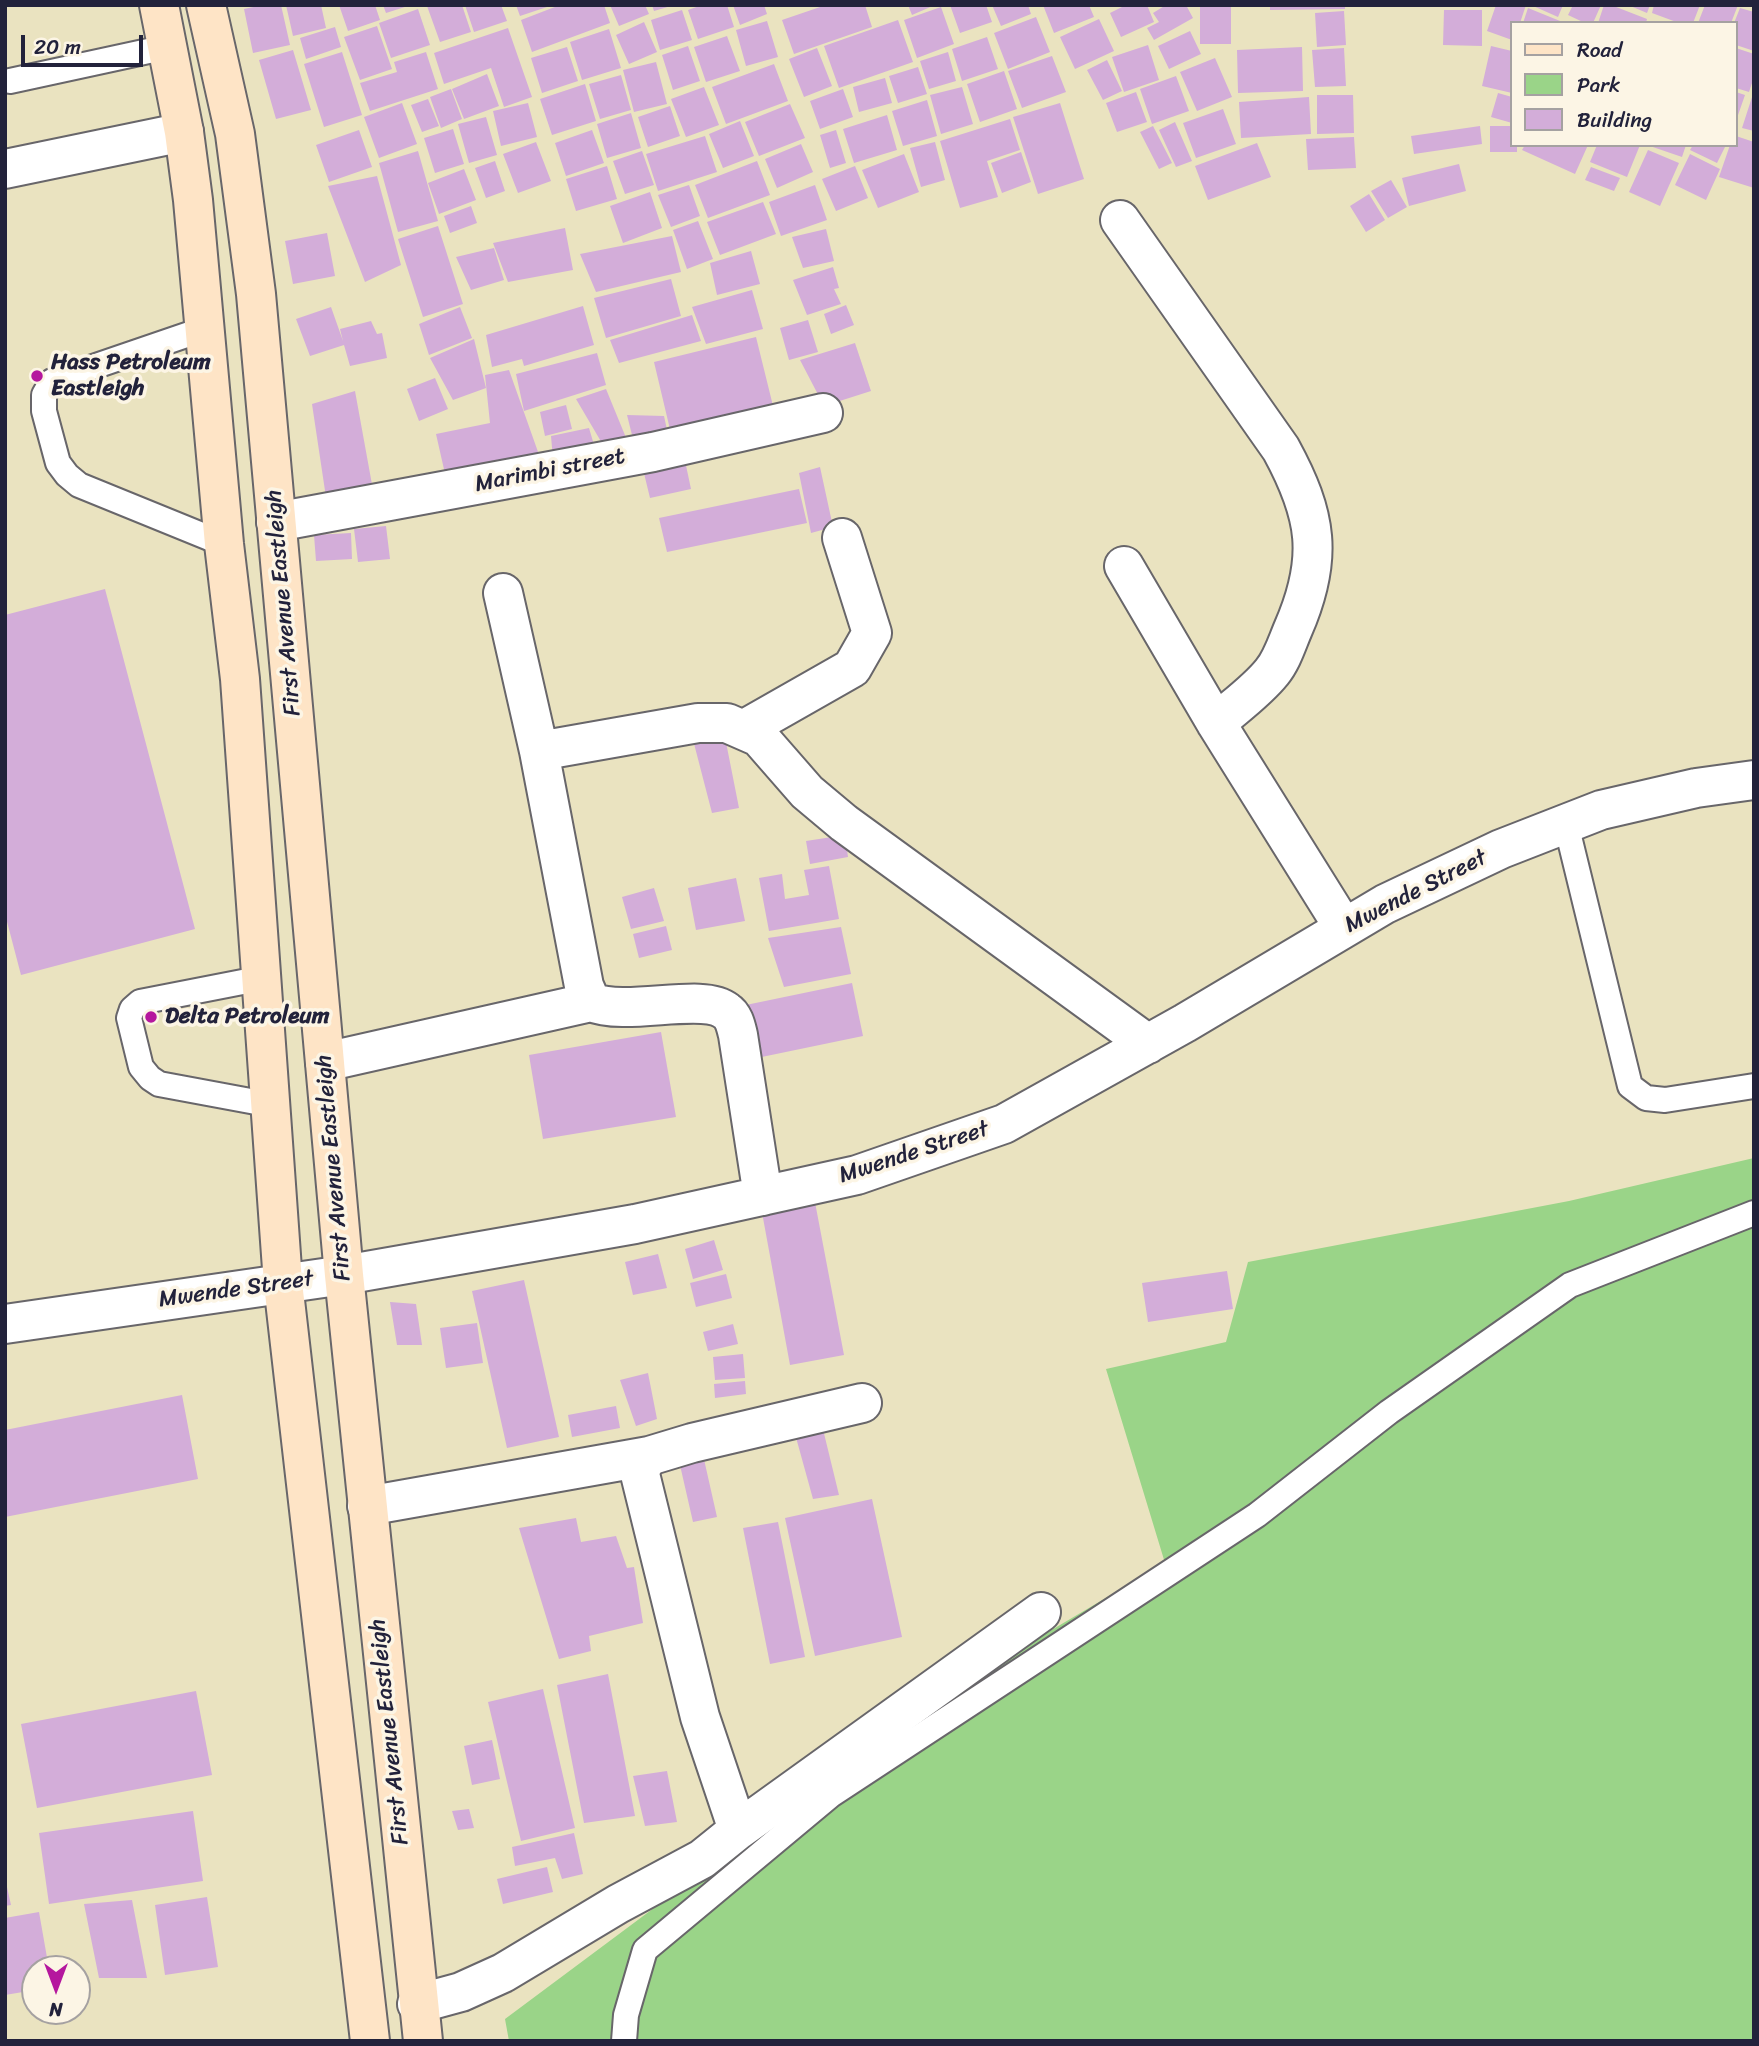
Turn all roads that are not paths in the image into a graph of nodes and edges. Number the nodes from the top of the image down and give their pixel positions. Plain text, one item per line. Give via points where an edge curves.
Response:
1 (159, 5) edge
2 (206, 5) edge
3 (167, 47) junction
4 (10, 81) dead end
5 (184, 132) junction
6 (5, 169) edge
7 (1120, 220) dead end
8 (204, 329) junction
9 (823, 414) dead end
10 (276, 522) junction
11 (842, 538) dead end
12 (224, 544) junction
13 (1124, 566) dead end
14 (503, 593) dead end
15 (1216, 723) junction
16 (743, 730) junction
17 (538, 751) junction
18 (1754, 780) edge
19 (1566, 824) junction
20 (1344, 928) junction
21 (263, 978) junction
22 (591, 1002) junction
23 (1148, 1044) junction
24 (325, 1062) junction
25 (1754, 1086) edge
26 (272, 1105) junction
27 (763, 1196) junction
28 (1754, 1213) edge
29 (344, 1275) junction
30 (283, 1283) junction
31 (5, 1324) edge
32 (862, 1403) dead end
33 (649, 1456) junction
34 (367, 1506) junction
35 (1041, 1612) dead end
36 (738, 1830) junction
37 (420, 2022) edge
38 (370, 2041) edge
39 (624, 2041) edge

1 - 3 main road
2 - 10 main road, First Avenue Eastleigh via 243,191
3 - 4 lane
3 - 5 main road
5 - 6 street
5 - 8 main road
7 - 15 street via 1281,449 1302,488 1312,527 1313,568 1283,653 1272,673
8 - 12 main road
8 - 12 lane via 52,381 44,395 44,411 58,463 79,485
9 - 10 street, Marimbi street via 653,452
10 - 24 main road, First Avenue Eastleigh
11 - 16 street via 872,633 852,668
12 - 21 main road via 240,679
13 - 15 street
14 - 17 street
15 - 20 street
16 - 17 street via 727,723 698,723
16 - 23 street via 759,737 807,792 844,822
17 - 22 street via 584,986
18 - 19 street, Mwende Street via 1601,810
19 - 20 street, Mwende Street via 1501,849
19 - 25 lane via 1630,1086 1646,1098 1665,1100
20 - 23 street, Mwende Street
21 - 26 main road
21 - 26 lane via 140,1002 129,1018 141,1067 159,1084
22 - 24 street
22 - 27 street via 607,1009 708,1004 726,1010 738,1035
23 - 27 street, Mwende Street via 1004,1124 857,1175
24 - 29 main road, First Avenue Eastleigh
26 - 30 main road
27 - 29 street, Mwende Street via 635,1224
28 - 39 lane via 1570,1285 1389,1412 1257,1516 831,1795 645,1950 626,2015
29 - 30 street, Mwende Street
29 - 34 main road, First Avenue Eastleigh
30 - 31 street, Mwende Street
30 - 38 main road
32 - 33 street
33 - 34 street
33 - 36 street via 639,1470 641,1480 700,1717
34 - 37 main road, First Avenue Eastleigh
35 - 36 street
36 - 37 street via 702,1858 503,1973 461,1992

